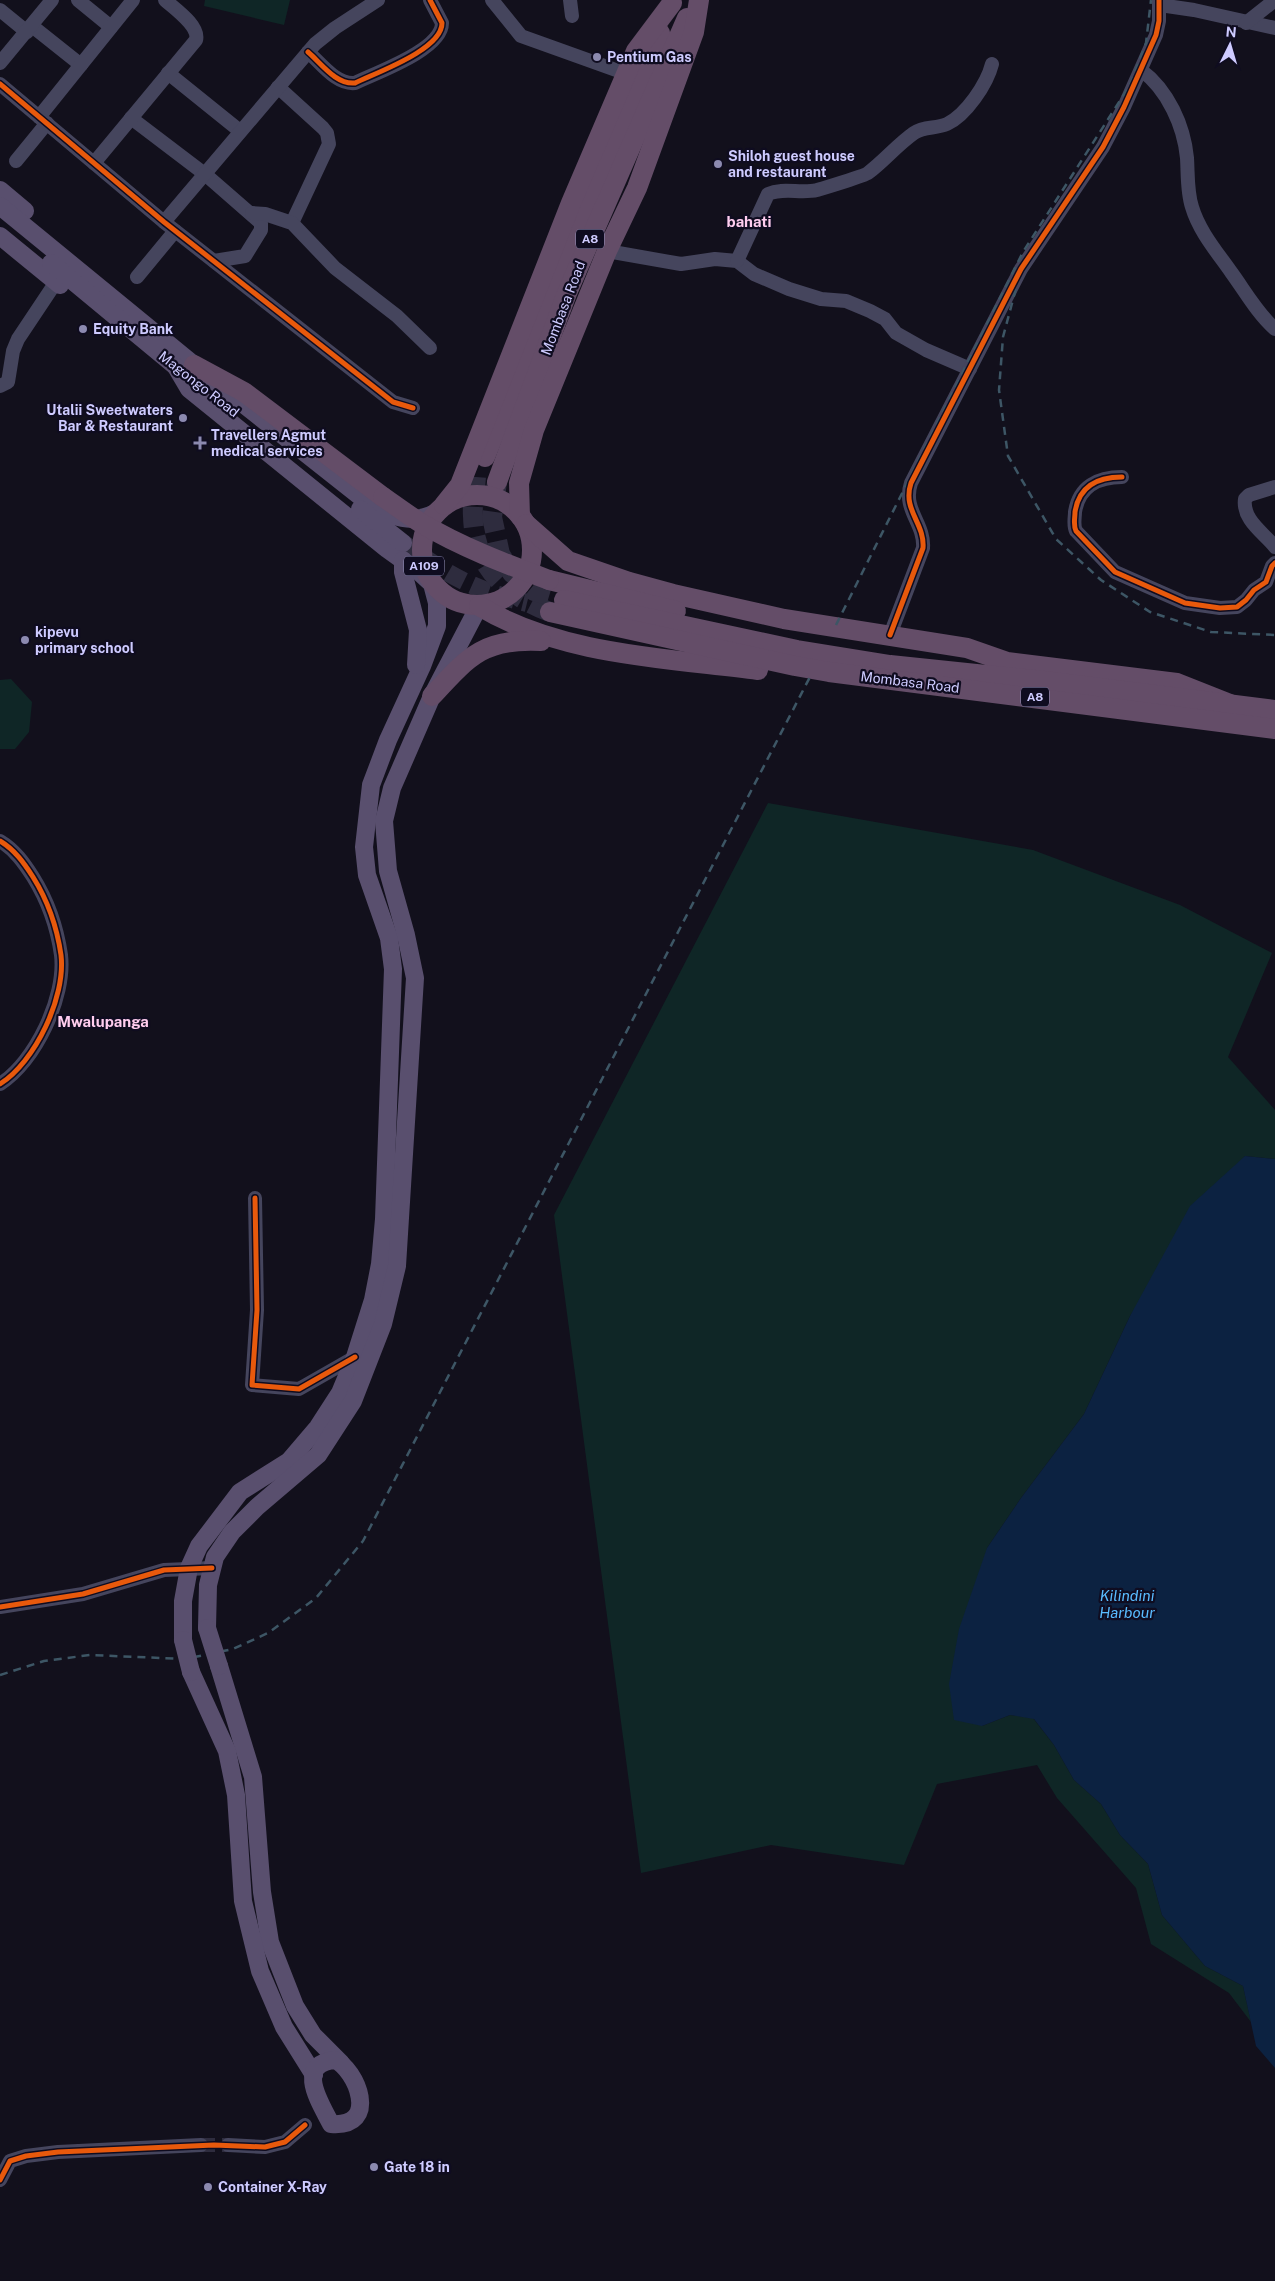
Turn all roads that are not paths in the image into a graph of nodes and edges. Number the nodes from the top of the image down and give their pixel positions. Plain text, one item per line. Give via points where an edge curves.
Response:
1 (52, 0) edge
2 (78, 0) edge
3 (133, 0) edge
4 (166, 0) edge
5 (378, 0) edge
6 (430, 0) edge
7 (492, 0) edge
8 (570, 0) edge
9 (697, 0) edge
10 (1275, 0) edge
11 (673, 2) edge
12 (1160, 2) edge
13 (0, 10) edge
14 (572, 16) dead end
15 (1246, 23) junction
16 (111, 26) junction
17 (1275, 28) edge
18 (29, 29) junction
19 (308, 52) junction
20 (0, 64) edge
21 (992, 64) dead end
22 (81, 65) junction
23 (1141, 70) junction
24 (168, 73) junction
25 (626, 74) junction
26 (0, 84) edge
27 (278, 87) junction
28 (131, 118) junction
29 (43, 120) junction
30 (240, 131) junction
31 (16, 162) dead end
32 (94, 163) junction
33 (206, 175) junction
34 (0, 190) edge
35 (0, 206) edge
36 (252, 213) junction
37 (0, 220) edge
38 (164, 222) junction
39 (292, 223) junction
40 (21, 230) junction
41 (176, 231) junction
42 (0, 236) edge
43 (607, 251) junction
44 (214, 261) junction
45 (737, 262) junction
46 (137, 278) dead end
47 (56, 282) junction
48 (114, 317) junction
49 (145, 324) junction
50 (1275, 329) edge
51 (430, 348) dead end
52 (185, 366) junction
53 (970, 368) junction
54 (0, 386) edge
55 (413, 408) dead end
56 (1122, 477) dead end
57 (476, 478) tunnel mouth
58 (497, 482) tunnel mouth
59 (1275, 486) edge
60 (440, 509) junction
61 (523, 520) junction
62 (1275, 547) edge
63 (403, 551) junction
64 (1275, 563) edge
65 (432, 584) junction
66 (479, 606) junction
67 (890, 635) junction
68 (563, 642) junction
69 (1007, 662) junction
70 (794, 666) junction
71 (415, 681) junction
72 (432, 696) junction
73 (1230, 704) junction
74 (1275, 710) edge
75 (1275, 729) edge
76 (0, 841) edge
77 (0, 1084) edge
78 (255, 1198) dead end
79 (355, 1357) junction
80 (189, 1568) junction
81 (212, 1568) junction
82 (0, 1607) edge
83 (341, 2063) junction
84 (314, 2075) junction
85 (305, 2125) dead end
86 (228, 2145) tunnel mouth
87 (201, 2146) tunnel mouth
88 (0, 2180) edge

1 - 18 street
2 - 16 street
3 - 16 street
4 - 24 street via 195,28 197,36
5 - 19 street via 322,37
6 - 19 street via 442,24 439,34 411,57 355,83 347,84 340,80
7 - 25 street via 521,36
8 - 14 street
9 - 43 highway via 694,32 637,188
9 - 58 highway, Mombasa Road / A8 via 567,293
10 - 15 street
11 - 25 highway via 636,51
11 - 57 highway, Mombasa Road / A8
12 - 15 street
12 - 23 street via 1156,34
13 - 18 street
15 - 17 street
16 - 22 street
18 - 20 street
18 - 22 street
19 - 27 street
21 - 45 street via 979,93 953,121 919,130 867,174 817,190 768,194
22 - 29 street
23 - 50 street via 1163,92 1179,123 1186,149 1191,206 1200,227 1254,305
23 - 53 street via 1103,147 1021,269
24 - 28 street
24 - 30 street
25 - 60 highway via 567,212 460,485
26 - 29 street
27 - 30 street
27 - 39 street via 327,133 329,144
28 - 32 street
28 - 33 street
29 - 31 street
29 - 32 street
30 - 33 street
32 - 38 street
33 - 36 street
33 - 38 street
34 - 49 main road via 127,296
35 - 40 main road
36 - 39 street
36 - 44 street via 262,228 247,254 238,259
37 - 40 main road, Magongo Road
38 - 41 street
39 - 51 street via 335,268 397,316
40 - 48 main road, Magongo Road
40 - 49 main road, Magongo Road
41 - 44 street
41 - 46 street
42 - 47 main road
43 - 45 street via 681,264 716,259
43 - 61 highway via 534,430 519,483
44 - 55 street via 393,402
45 - 53 street via 754,274 789,289 821,299 846,301 870,311 885,319 896,333 926,350
47 - 48 main road via 88,305
47 - 54 street via 18,339 8,382
48 - 52 main road, Magongo Road
49 - 52 main road, Magongo Road
52 - 60 main road, Magongo Road via 389,516 426,518
52 - 63 main road, Magongo Road
52 - 69 highway, bridge via 244,392 421,523 549,580 785,634
53 - 67 street via 909,490 911,511 922,534 923,548
56 - 64 street via 1102,478 1088,487 1077,501 1074,525 1105,564 1120,576 1185,603 1226,608 1242,604 1266,582
59 - 62 street via 1249,495 1244,501 1252,522
60 - 61 highway via 468,496 484,496 504,502
60 - 65 highway, A109 via 424,533 421,550 424,568
61 - 66 highway, A109 via 532,542 532,560 526,577 514,592 499,601
61 - 67 highway via 568,561 629,582 718,606
63 - 65 main road, Magongo Road
63 - 71 main road via 403,572 418,630
65 - 66 highway, A109 via 462,604
65 - 71 main road via 437,603 437,626
66 - 68 highway via 504,621
66 - 72 main road
67 - 69 highway via 967,648
68 - 70 highway via 758,670
68 - 72 highway via 516,639 491,645 466,659
69 - 73 highway via 1177,683
70 - 73 highway, Mombasa Road / A8 via 557,606 890,665
70 - 75 highway, Mombasa Road / A8
71 - 79 main road via 371,785 364,848 367,875 389,938 393,970 380,1264 373,1300
72 - 81 main road via 392,788 384,821 388,870 415,978 397,1266 383,1324 353,1401 318,1455 256,1507 232,1532 215,1557
73 - 74 highway, Mombasa Road / A8
76 - 77 street via 17,854 44,895 52,916 61,970 53,1007 41,1037 20,1068
78 - 79 street via 256,1332 252,1385 299,1389
79 - 80 main road via 340,1393 318,1427 289,1461 240,1492 199,1546
80 - 81 street
80 - 82 street via 164,1570 83,1594
80 - 84 main road, bridge via 183,1601 183,1640 191,1672 228,1752 236,1795 243,1901 260,1971 284,2027
81 - 83 main road, bridge via 208,1585 207,1628 253,1777 262,1892 270,1942 295,2006 313,2035
83 - 84 main road via 335,2060 324,2063
83 - 84 main road via 361,2102 358,2115 350,2123 331,2124 313,2089
85 - 86 street via 285,2142 265,2146
87 - 88 street via 26,2156 10,2161

